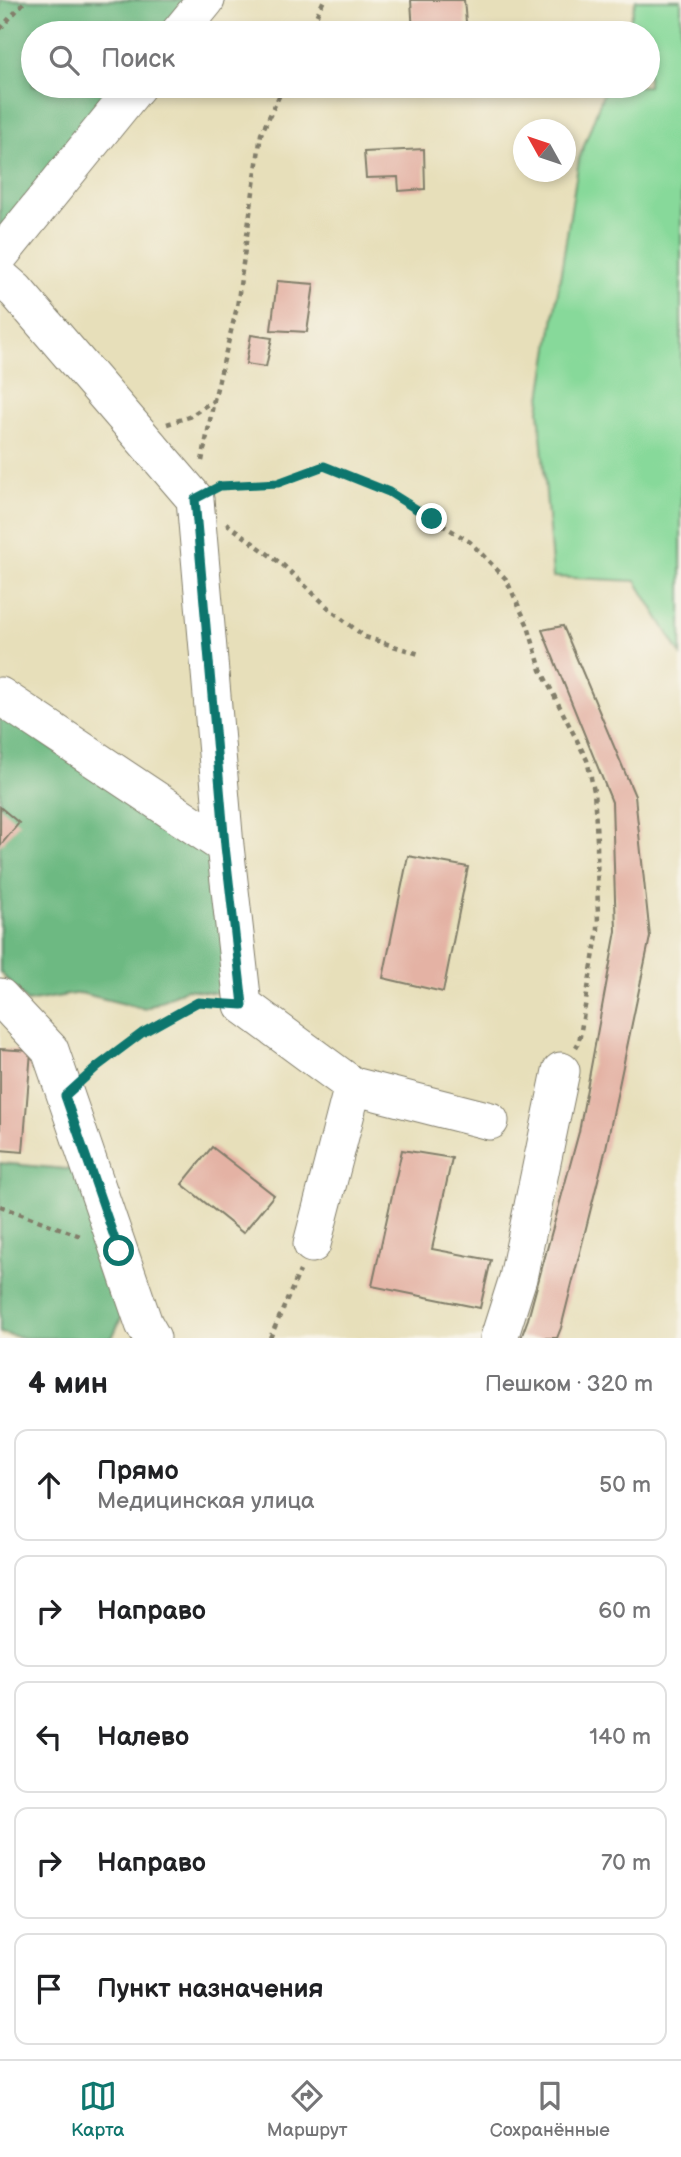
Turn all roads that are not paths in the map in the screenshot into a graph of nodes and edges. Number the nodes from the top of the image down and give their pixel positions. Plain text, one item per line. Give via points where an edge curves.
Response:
1 (206, 0) edge
2 (189, 21) edge
3 (126, 98) edge
4 (0, 255) edge
5 (0, 277) edge
6 (0, 696) edge
7 (225, 846) junction
8 (0, 998) edge
9 (561, 1071) road end
10 (353, 1086) junction
11 (490, 1121) dead end
12 (312, 1244) road end
13 (145, 1333) edge
14 (499, 1338) edge

1 - 2 street
3 - 4 street
5 - 7 street via 195,499
6 - 7 street
7 - 10 street via 243,1005
8 - 13 street via 50,1051
9 - 14 street via 518,1278
10 - 11 street
10 - 12 street

